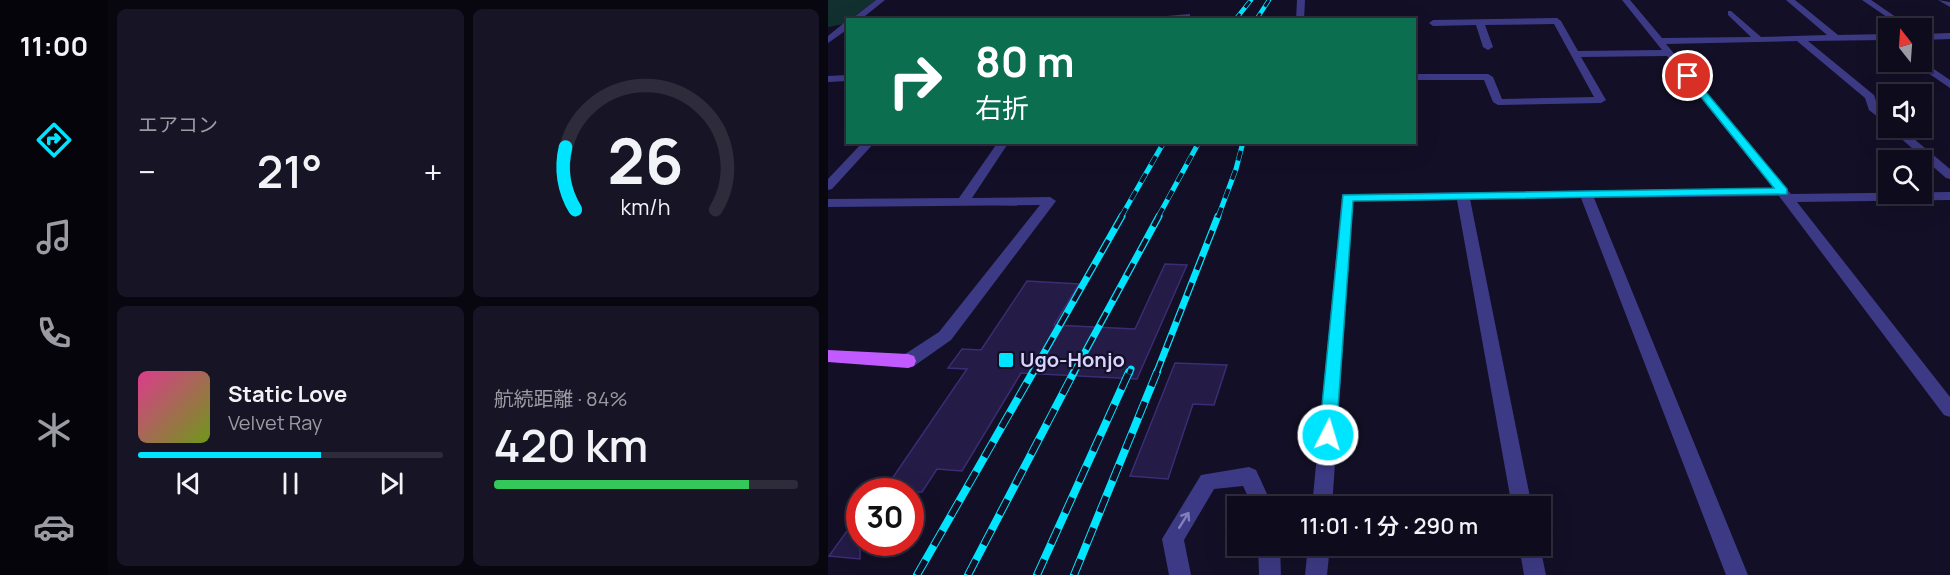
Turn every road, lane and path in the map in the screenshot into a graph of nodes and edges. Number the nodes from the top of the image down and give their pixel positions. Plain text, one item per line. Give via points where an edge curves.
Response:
1 (881, 0) edge
2 (1300, 0) edge
3 (1626, 0) edge
4 (1790, 0) edge
5 (1866, 0) edge
6 (1942, 0) edge
7 (1950, 5) edge
8 (1731, 14) dead end
9 (1187, 16) dead end
10 (857, 18) edge
11 (1156, 18) edge
12 (1300, 18) edge
13 (1893, 18) edge
14 (1433, 23) dead end
15 (1480, 23) junction
16 (838, 31) edge
17 (1950, 36) edge
18 (1932, 37) edge
19 (1836, 38) junction
20 (1758, 39) junction
21 (1800, 39) junction
22 (1878, 39) edge
23 (828, 40) edge
24 (1661, 41) junction
25 (1488, 47) dead end
26 (1670, 53) junction
27 (1575, 54) junction
28 (1931, 72) edge
29 (1416, 77) edge
30 (846, 78) edge
31 (828, 79) edge
32 (1950, 85) edge
33 (1878, 113) edge
34 (1907, 138) edge
35 (868, 144) edge
36 (1003, 144) edge
37 (1950, 175) edge
38 (828, 186) edge
39 (1586, 194) junction
40 (1785, 195) junction
41 (1463, 196) junction
42 (1950, 196) edge
43 (964, 200) junction
44 (828, 202) edge
45 (828, 356) edge
46 (908, 361) joint
47 (1950, 410) edge
48 (1258, 496) edge
49 (1323, 496) edge
50 (1520, 496) edge
51 (1269, 556) edge
52 (1318, 556) edge
53 (1532, 556) edge
54 (1180, 575) edge
55 (1270, 575) edge
56 (1317, 575) edge
57 (1535, 575) edge
58 (1737, 575) edge

1 - 10 street
2 - 12 street
3 - 24 street
4 - 19 street
5 - 13 street
6 - 7 street
8 - 20 street
9 - 11 street
14 - 15 street
15 - 25 street
15 - 27 street via 1557,21
16 - 23 street
17 - 18 street
19 - 21 street
19 - 22 street
20 - 21 street
20 - 24 street
21 - 33 street via 1870,97
24 - 26 street
26 - 27 street
26 - 40 street
27 - 29 street via 1601,100 1498,102 1488,76
28 - 32 street
30 - 31 street
34 - 37 street
35 - 38 street
36 - 43 street
39 - 40 street
39 - 41 street
39 - 58 street
40 - 42 street
40 - 47 street
41 - 49 street via 1347,197
41 - 50 street
43 - 44 street
43 - 46 street via 1050,201 945,336
45 - 46 main road
54 -> 48 street via 1173,539 1208,481 1249,476
51 - 55 street
52 - 56 street
53 - 57 street

